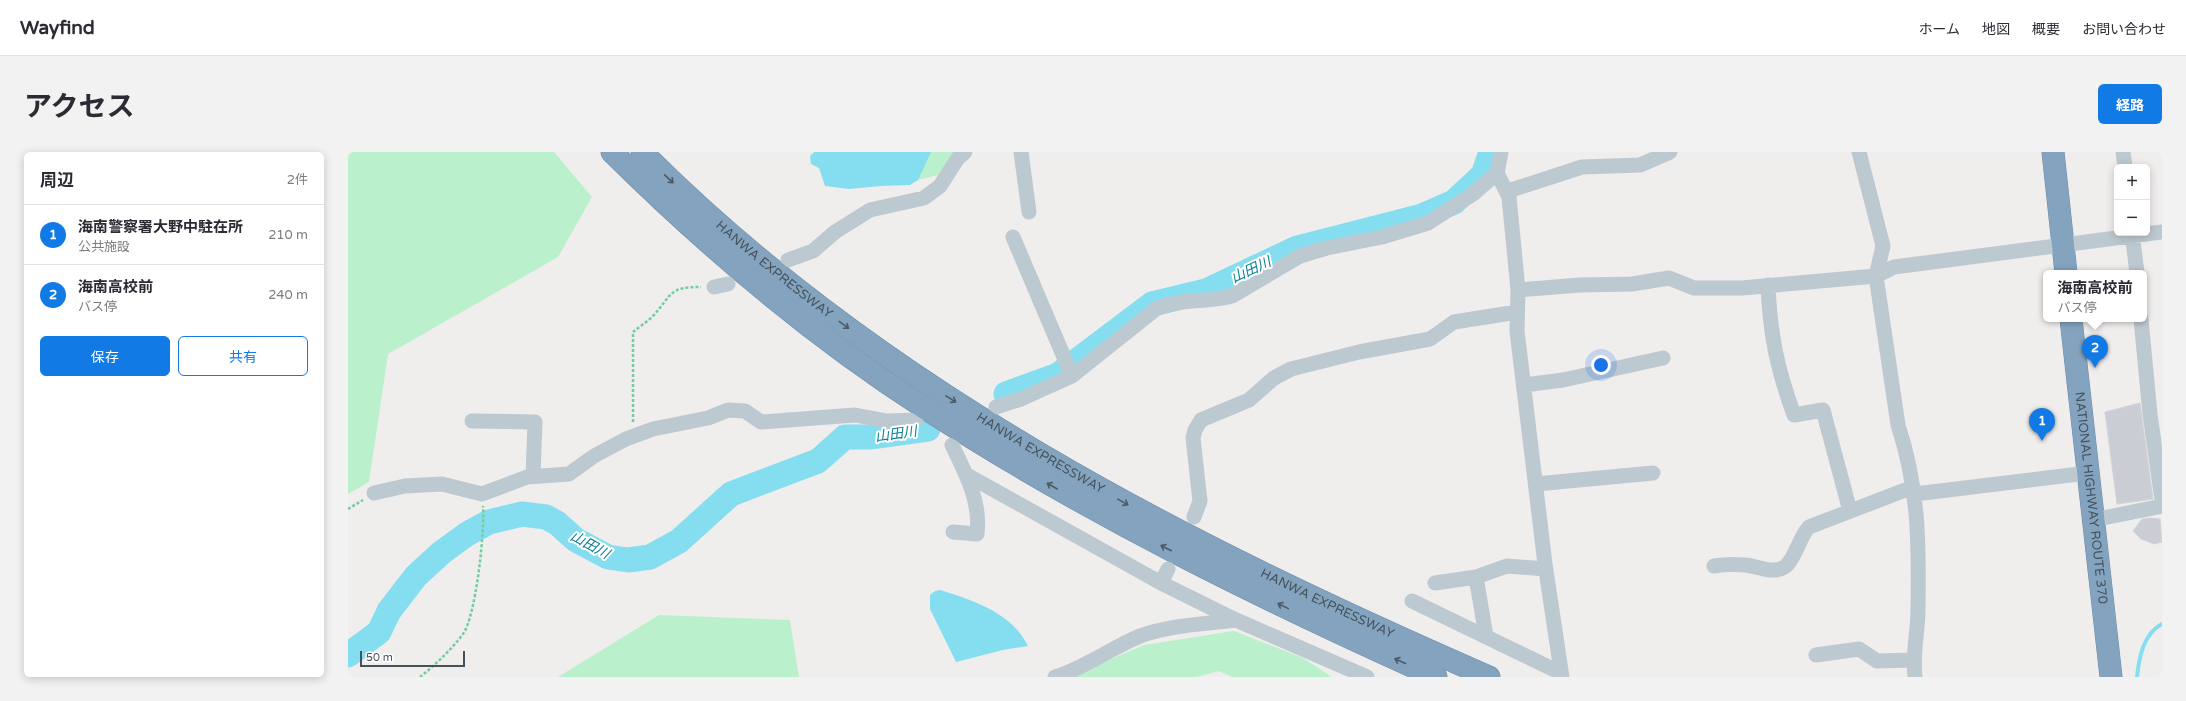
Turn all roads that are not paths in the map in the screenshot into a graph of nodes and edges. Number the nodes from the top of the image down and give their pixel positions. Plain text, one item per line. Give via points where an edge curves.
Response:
1 (612, 152) edge
2 (642, 152) edge
3 (966, 152) edge
4 (1021, 152) edge
5 (1501, 152) edge
6 (1670, 152) edge
7 (1859, 152) edge
8 (2053, 152) edge
9 (2123, 152) edge
10 (2125, 164) edge
11 (1497, 174) junction
12 (1508, 191) junction
13 (1029, 212) dead end
14 (2162, 232) edge
15 (2150, 233) edge
16 (2119, 236) edge
17 (2132, 236) edge
18 (1013, 237) dead end
19 (2063, 245) junction
20 (788, 260) dead end
21 (2066, 270) edge
22 (2136, 270) edge
23 (1876, 276) junction
24 (1768, 285) junction
25 (1518, 290) junction
26 (1517, 312) junction
27 (2071, 322) edge
28 (2141, 322) edge
29 (1663, 358) dead end
30 (1072, 376) junction
31 (1524, 385) junction
32 (996, 407) dead end
33 (916, 420) dead end
34 (472, 421) dead end
35 (952, 445) dead end
36 (2087, 472) junction
37 (1653, 473) dead end
38 (966, 475) junction
39 (533, 476) junction
40 (1536, 484) junction
41 (1914, 491) junction
42 (374, 493) dead end
43 (2162, 500) edge
44 (2162, 506) edge
45 (1850, 512) junction
46 (1194, 516) dead end
47 (2093, 520) junction
48 (953, 532) dead end
49 (1714, 566) dead end
50 (1168, 569) dead end
51 (1546, 569) junction
52 (1476, 577) junction
53 (1161, 583) junction
54 (1435, 583) dead end
55 (1412, 601) dead end
56 (1236, 620) junction
57 (1486, 636) junction
58 (1816, 655) dead end
59 (1913, 660) junction
60 (1561, 675) edge
61 (1055, 677) edge
62 (1367, 677) edge
63 (1436, 677) edge
64 (1489, 677) edge
65 (1915, 677) edge
66 (2111, 677) edge

63 -> 1 highway, HANWA EXPRESSWAY via 1295,612 1134,532 929,411 860,364 751,280 700,236
2 -> 64 highway, HANWA EXPRESSWAY via 714,221 813,302 929,385 1004,433 1138,510 1214,549 1383,631
3 - 20 street via 958,158 940,186 924,198 870,210 834,232 813,251
4 - 13 street
5 - 11 street
6 - 12 street via 1640,165 1582,167
7 - 23 street via 1883,246
8 - 19 highway
9 - 10 street
11 - 12 street
11 - 30 street via 1473,194 1428,223 1382,237 1300,256 1232,296 1179,302 1156,309
12 - 25 street
14 - 15 street
16 - 19 street
17 - 22 street
18 - 30 street
19 - 21 highway
19 - 23 street via 1894,267
23 - 24 street
23 - 41 street via 1898,425 1906,449
24 - 25 street via 1694,288 1669,278 1632,284
24 - 45 street via 1769,318 1778,367 1794,415 1823,410
25 - 26 street
26 - 31 street
26 - 46 street via 1454,322 1430,339 1359,352 1291,369 1274,378 1249,400 1201,420 1194,430 1193,438 1200,501
27 - 36 highway, NATIONAL HIGHWAY ROUTE 370
28 - 43 street
29 - 31 street via 1577,377
30 - 32 street via 1021,399
31 - 40 street
33 - 39 street via 887,421 855,415 761,422 745,411 736,409 653,429 626,439 594,456 569,474
34 - 39 street via 535,422
35 - 38 street
36 - 41 street
36 - 47 highway, NATIONAL HIGHWAY ROUTE 370
37 - 40 street
38 - 48 street via 978,510 977,534
38 - 53 street
39 - 42 street via 482,494 442,484 405,486
40 - 51 street
41 - 45 street
41 - 59 street via 1919,531 1918,612
44 - 47 street
45 - 49 street via 1809,528 1802,535 1788,563 1782,568 1769,570 1730,564
47 - 66 highway, NATIONAL HIGHWAY ROUTE 370
50 - 53 street
51 - 52 street via 1507,566
51 - 60 street
52 - 54 street
52 - 57 street
53 - 56 street
55 - 57 street
56 - 61 street via 1143,635
56 - 62 street
57 - 60 street
58 - 59 street via 1859,649 1876,661
59 - 65 street

